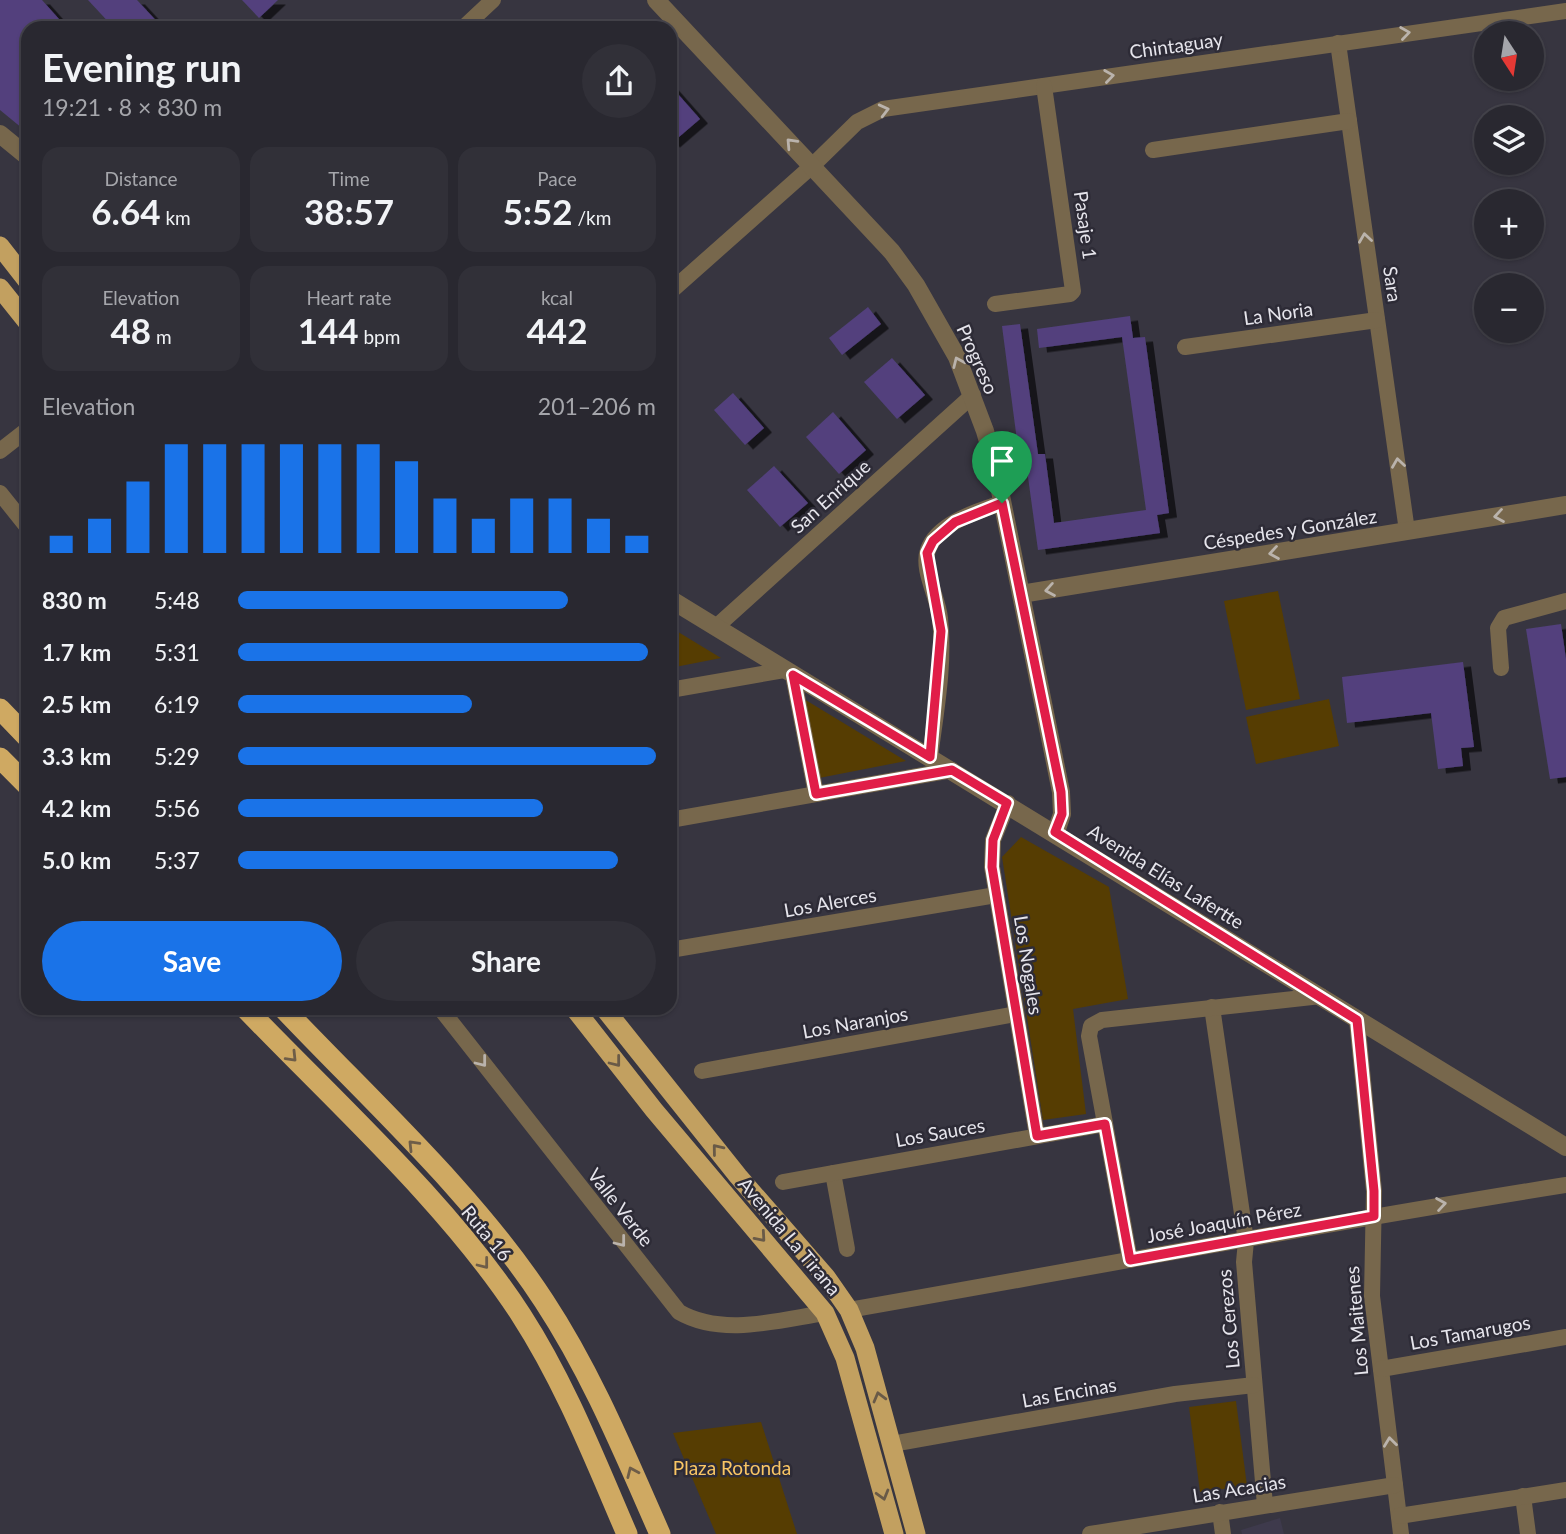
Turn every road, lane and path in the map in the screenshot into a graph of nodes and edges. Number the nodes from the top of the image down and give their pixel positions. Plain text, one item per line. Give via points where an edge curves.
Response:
1 (493, 0) edge
2 (656, 0) edge
3 (1566, 11) edge
4 (470, 21) edge
5 (676, 21) edge
6 (677, 22) edge
7 (1338, 43) junction
8 (1044, 86) junction
9 (1349, 121) junction
10 (0, 134) edge
11 (0, 145) edge
12 (1153, 150) dead end
13 (21, 151) edge
14 (21, 153) edge
15 (813, 166) junction
16 (0, 246) edge
17 (21, 273) edge
18 (677, 286) edge
19 (0, 288) edge
20 (995, 304) dead end
21 (21, 314) edge
22 (1377, 320) junction
23 (1185, 347) dead end
24 (972, 395) junction
25 (21, 434) edge
26 (0, 451) edge
27 (0, 493) edge
28 (1002, 503) junction
29 (1566, 505) edge
30 (21, 519) edge
31 (1407, 531) junction
32 (1021, 594) junction
33 (1566, 601) edge
34 (677, 603) edge
35 (716, 627) junction
36 (1501, 668) dead end
37 (788, 672) junction
38 (677, 689) edge
39 (0, 709) edge
40 (21, 731) edge
41 (930, 757) junction
42 (0, 758) edge
43 (952, 770) junction
44 (21, 779) edge
45 (816, 794) junction
46 (1007, 803) junction
47 (677, 819) edge
48 (1055, 832) junction
49 (996, 895) junction
50 (677, 949) edge
51 (1321, 996) junction
52 (1212, 1007) junction
53 (1016, 1014) junction
54 (252, 1015) edge
55 (290, 1015) edge
56 (445, 1015) edge
57 (579, 1015) edge
58 (610, 1015) edge
59 (1357, 1020) junction
60 (702, 1071) dead end
61 (1105, 1124) junction
62 (1037, 1136) junction
63 (1566, 1147) edge
64 (833, 1173) junction
65 (783, 1182) dead end
66 (1566, 1185) edge
67 (1374, 1216) junction
68 (1246, 1241) junction
69 (847, 1249) dead end
70 (1130, 1260) junction
71 (849, 1310) junction
72 (825, 1314) junction
73 (1566, 1337) edge
74 (1381, 1369) junction
75 (1254, 1385) junction
76 (892, 1444) junction
77 (1395, 1485) junction
78 (1566, 1490) edge
79 (1523, 1496) junction
80 (1265, 1504) junction
81 (1220, 1512) junction
82 (1399, 1516) junction
83 (627, 1534) edge
84 (660, 1534) edge
85 (894, 1534) edge
86 (916, 1534) edge
87 (1094, 1534) edge
88 (1223, 1534) edge
89 (1401, 1534) edge
90 (1528, 1534) edge

1 - 4 street
5 -> 2 street, Progreso
7 -> 3 street, Chintaguay
15 -> 6 street, Progreso
8 -> 7 street, Chintaguay
7 - 9 street, Sara
15 -> 8 street, Chintaguay via 857,122 883,109
8 - 20 street, Pasaje 1 via 1073,291
9 - 12 street
22 -> 9 street, Sara
10 - 13 street
11 - 14 street
15 - 18 street, Chintaguay
24 -> 15 street, Progreso via 937,321 908,274
16 - 17 highway
19 - 21 highway
22 - 23 street, La Noria
31 -> 22 street, Sara
24 - 28 street, Progreso
24 - 35 street, San Enrique
25 - 26 street
27 - 30 street
28 - 32 street, Progreso
28 - 41 street via 955,522 933,541 927,553 941,631
29 -> 31 street, Céspedes y González
31 -> 32 street, Céspedes y González
32 - 48 street, Progreso via 1061,792 1062,814
33 - 36 street via 1504,618 1498,628
34 - 35 street, Avenida Elías Lafertte
35 - 37 street, Avenida Elías Lafertte
37 - 38 street
37 - 41 street, Avenida Elías Lafertte
37 - 45 street
39 - 40 highway
41 - 43 street, Avenida Elías Lafertte
42 - 44 highway
43 - 45 street
43 - 46 street, Avenida Elías Lafertte
45 - 47 street
46 - 48 street, Avenida Elías Lafertte
46 - 49 street, Los Nogales via 993,840
48 - 51 street, Avenida Elías Lafertte
49 - 50 street, Los Alerces
49 - 53 street, Los Nogales
51 - 52 street
51 - 59 street, Avenida Elías Lafertte
52 - 61 street via 1102,1020 1091,1026
52 - 68 street, Los Cerezos
53 - 60 street, Los Naranjos
53 - 62 street, Los Nogales
54 -> 83 highway, Ruta 16 via 440,1212 496,1279 543,1351
84 -> 55 highway, Ruta 16 via 591,1382 518,1264 460,1194
56 -> 72 street, Valle Verde via 679,1312 695,1321 735,1325
57 -> 72 highway, Avenida La Tirana
71 -> 58 highway, Avenida La Tirana
59 - 63 street, Avenida Elías Lafertte
59 - 67 street, Los Maitenes
61 - 62 street, Los Sauces
61 - 70 street
62 - 64 street, Los Sauces
64 - 65 street, Los Sauces
64 - 69 street
67 -> 66 street, José Joaquín Pérez
67 - 68 street, José Joaquín Pérez
67 - 74 street, Los Maitenes via 1372,1296
68 - 70 street, José Joaquín Pérez
68 - 75 street, Los Cerezos
70 - 71 street, José Joaquín Pérez
76 -> 71 highway, Avenida La Tirana via 865,1348
72 -> 85 highway, Avenida La Tirana via 845,1358
73 - 74 street, Los Tamarugos
77 -> 74 street, Los Maitenes
75 - 76 street, Las Encinas via 1175,1394
75 - 80 street, Los Cerezos
76 - 86 highway, Avenida La Tirana
77 - 80 street, Las Acacias
77 - 82 street, Los Maitenes
78 - 79 street
79 - 82 street
79 - 90 street
80 - 81 street, Las Acacias
81 - 87 street, Las Acacias
81 - 88 street
82 - 89 street, Los Maitenes

